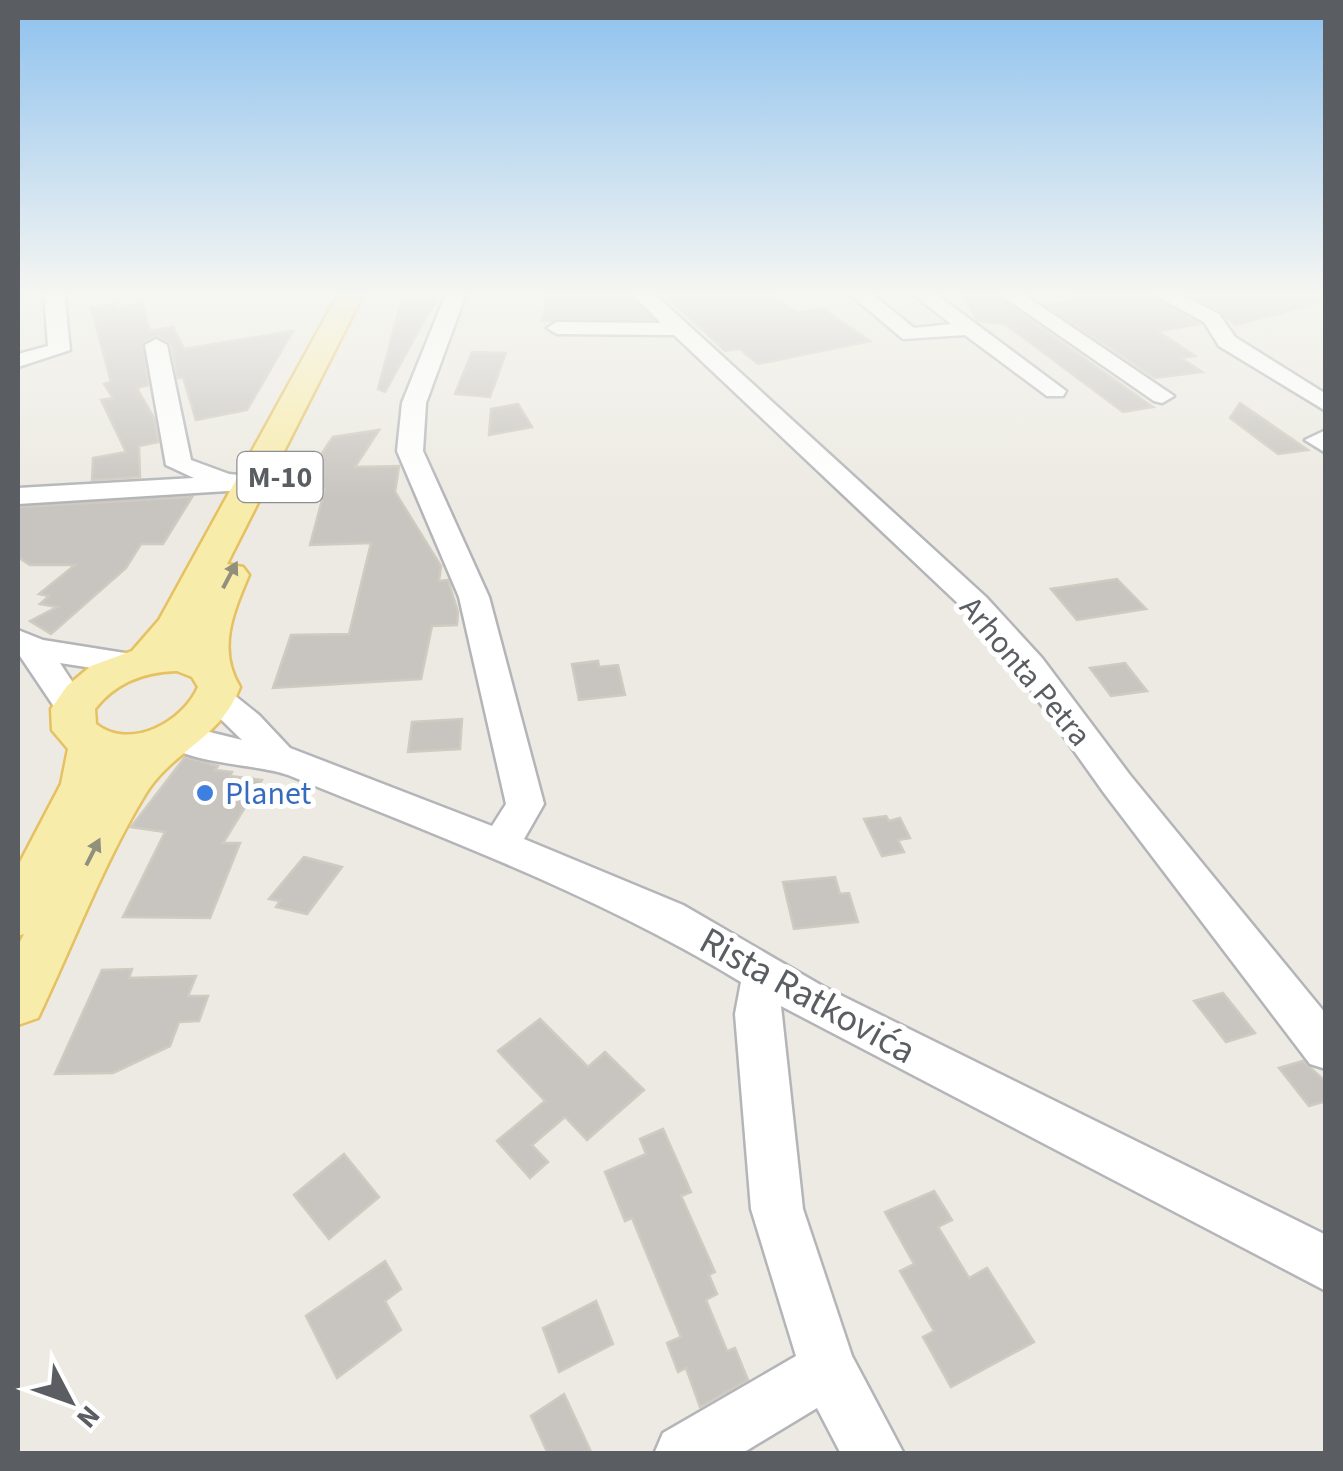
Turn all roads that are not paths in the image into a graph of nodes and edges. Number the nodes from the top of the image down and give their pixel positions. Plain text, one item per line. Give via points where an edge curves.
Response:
1 (159, 360) edge
2 (312, 360) edge
3 (338, 360) edge
4 (430, 360) edge
5 (713, 360) edge
6 (1013, 360) edge
7 (1107, 360) edge
8 (1256, 360) edge
9 (1055, 391) dead end
10 (1162, 396) dead end
11 (1326, 404) edge
12 (1326, 437) edge
13 (1326, 446) edge
14 (238, 482) junction
15 (18, 496) edge
16 (26, 644) edge
17 (139, 662) junction
18 (212, 683) junction
19 (82, 727) junction
20 (174, 737) junction
21 (277, 757) junction
22 (501, 844) junction
23 (18, 915) edge
24 (765, 974) junction
25 (18, 1001) edge
26 (1326, 1049) edge
27 (1326, 1264) edge
28 (828, 1369) junction
29 (684, 1454) edge
30 (874, 1454) edge

1 - 14 street via 179,466
2 - 14 main road, M-10
18 -> 3 main road, M-10 via 208,629 216,601
4 - 22 street via 414,402 410,451 474,597 501,695 526,804
5 - 26 street, Arhonta Petra via 975,603
6 - 9 street
7 - 10 street
8 - 11 street
12 - 13 street via 1317,440
14 - 15 street
14 - 17 main road, M-10 via 176,625
16 - 17 street
16 - 19 street
17 - 18 main road via 182,658
17 - 19 main road, M-10 via 88,688
18 - 20 main road via 209,712
18 - 21 street, Rista Ratkovića
19 - 20 main road via 128,749
19 - 23 main road via 85,784
20 - 21 street, Rista Ratkovića
25 -> 20 main road via 127,783
21 - 22 street, Rista Ratkovića
22 - 24 street, Rista Ratkovića via 668,918
24 - 27 street, Rista Ratkovića
24 - 28 street via 756,1014 778,1209
28 - 29 street
28 - 30 street

